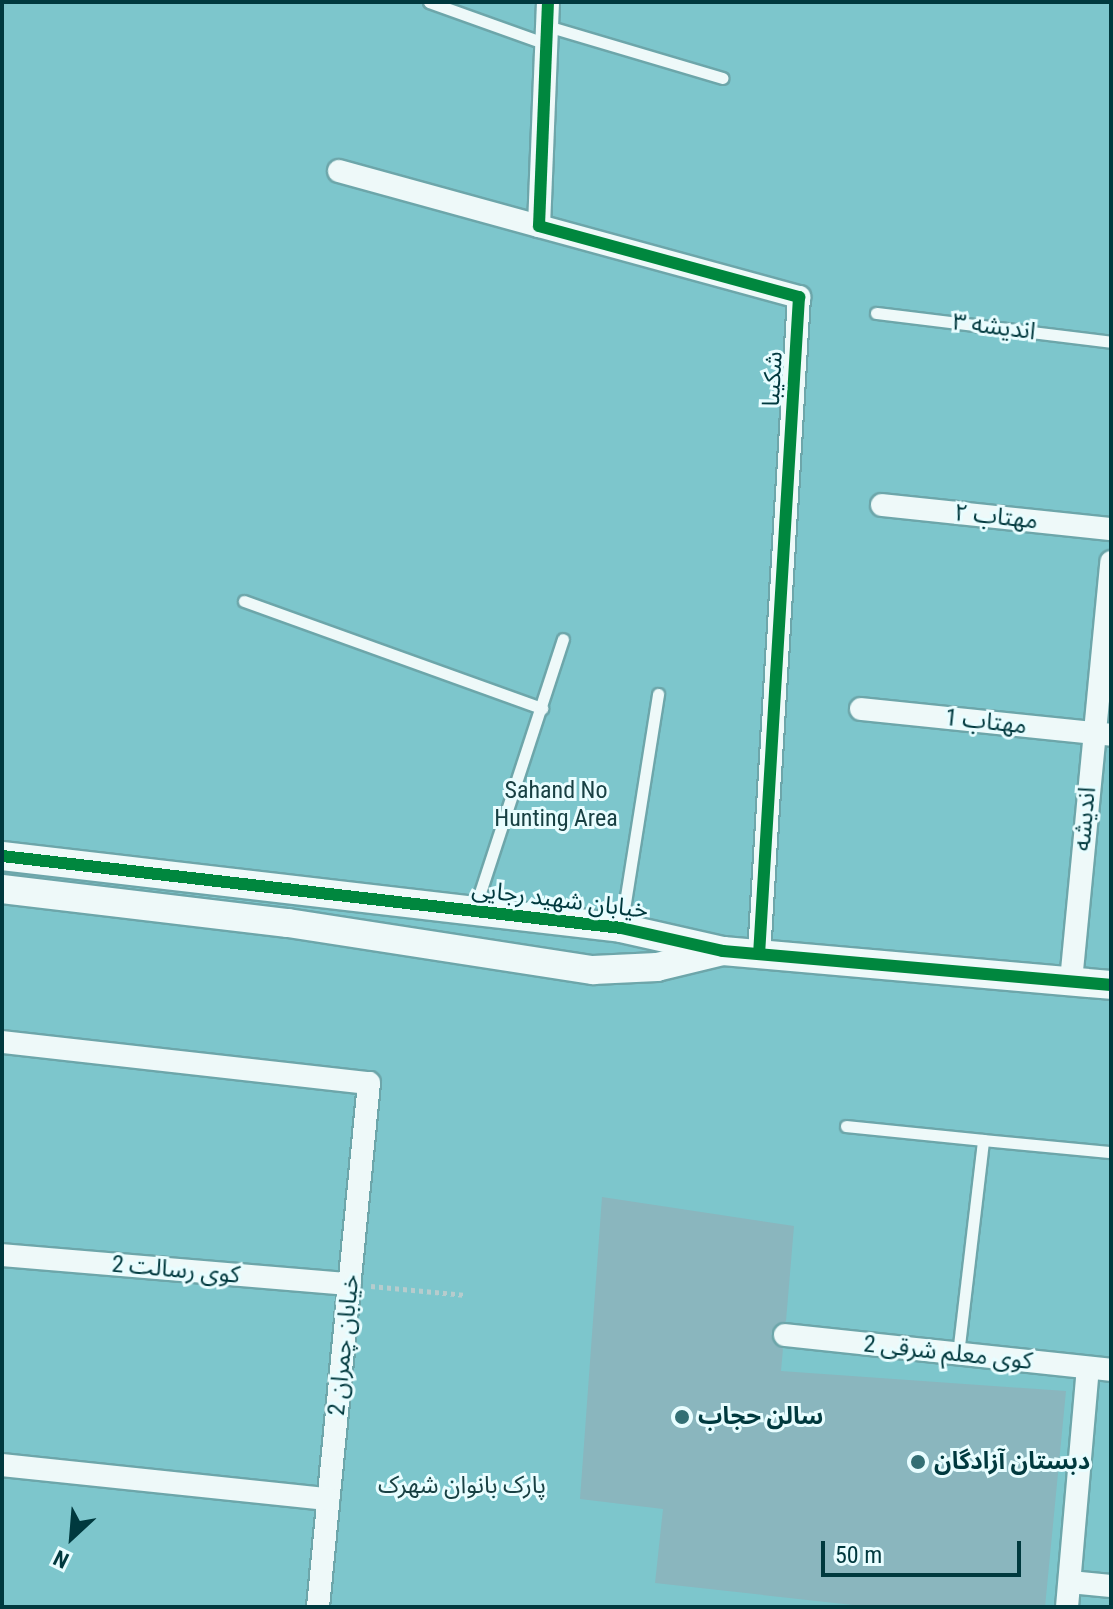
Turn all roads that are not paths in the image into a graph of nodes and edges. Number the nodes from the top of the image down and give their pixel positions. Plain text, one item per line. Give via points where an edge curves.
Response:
1 (429, 2) edge
2 (548, 2) edge
3 (546, 35) junction
4 (722, 78) dead end
5 (339, 171) dead end
6 (539, 226) junction
7 (876, 313) dead end
8 (1111, 342) edge
9 (882, 505) dead end
10 (1111, 529) edge
11 (1111, 562) edge
12 (244, 601) dead end
13 (563, 639) dead end
14 (658, 694) dead end
15 (542, 708) junction
16 (861, 709) dead end
17 (1102, 734) edge
18 (2, 856) edge
19 (2, 889) edge
20 (473, 912) junction
21 (547, 921) junction
22 (621, 928) junction
23 (723, 951) junction
24 (759, 954) junction
25 (593, 970) junction
26 (1071, 981) junction
27 (1111, 985) edge
28 (2, 1042) edge
29 (846, 1126) dead end
30 (983, 1140) junction
31 (1111, 1152) edge
32 (2, 1255) edge
33 (350, 1284) junction
34 (785, 1335) dead end
35 (958, 1355) junction
36 (1100, 1369) edge
37 (2, 1465) edge
38 (328, 1499) junction
39 (1070, 1582) junction
40 (1111, 1586) edge
41 (318, 1607) edge
42 (1067, 1607) edge

1 - 3 lane
2 - 3 street
3 - 4 lane
3 - 6 street
5 - 6 street
6 - 24 street, شکیبا via 799,297
7 - 8 lane, اندیشه ۳
9 - 10 street, مهتاب ۲
11 - 17 street, اندیشه
12 - 15 lane
13 - 15 lane
14 - 22 lane
15 - 20 lane
16 - 17 street, مهتاب 1
17 - 26 street, اندیشه
18 - 20 street, خیابان شهید رجایی
19 - 25 street, خیابان شهید رجایی via 288,923
20 - 21 street, خیابان شهید رجایی
21 - 22 street, خیابان شهید رجایی
21 - 25 street via 609,942 610,957
22 - 23 street, خیابان شهید رجایی
23 - 24 street, خیابان شهید رجایی
23 - 25 street, خیابان شهید رجایی via 657,967
24 - 26 street, خیابان شهید رجایی
26 - 27 street, خیابان شهید رجایی
28 - 33 street, خیابان چمران 2 via 369,1083
29 - 30 lane
30 - 31 lane
30 - 35 lane
32 - 33 street, کوی رسالت 2
33 - 38 street, خیابان چمران 2
34 - 35 street, کوی معلم شرقی 2
35 - 36 street, کوی معلم شرقی 2
36 - 39 street
37 - 38 street
38 - 41 street, خیابان چمران 2
39 - 40 street
39 - 42 street

